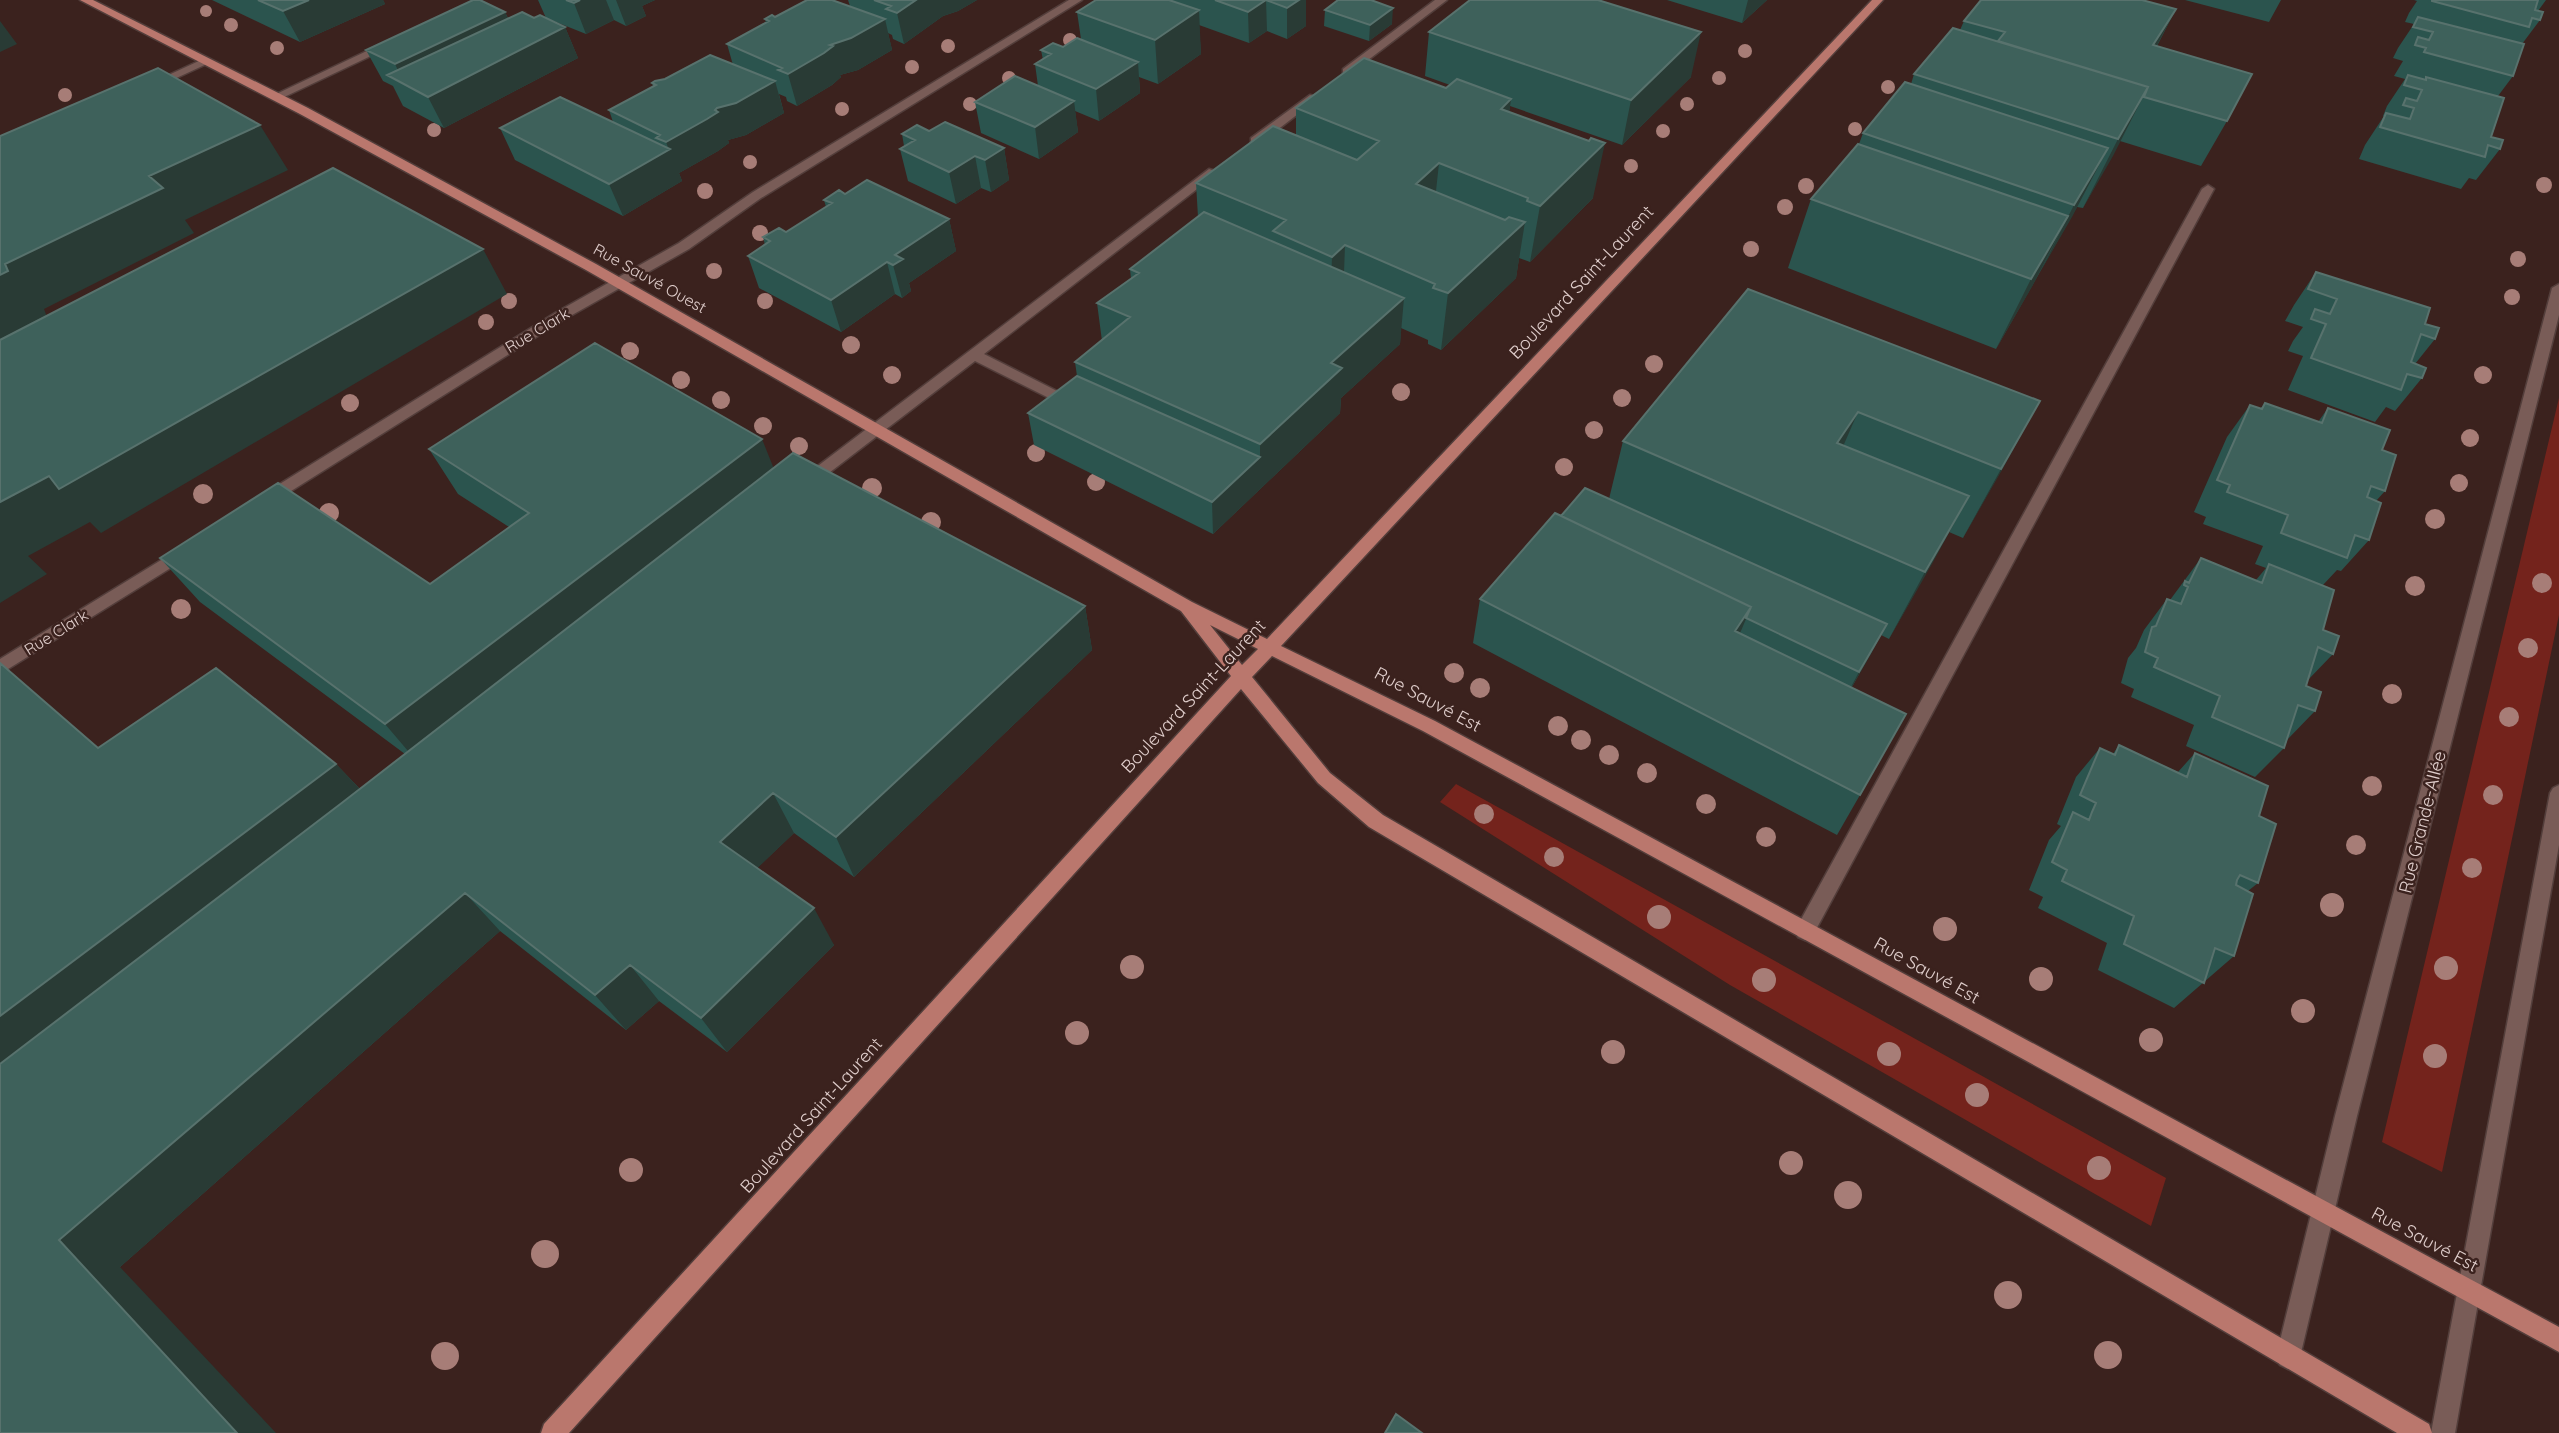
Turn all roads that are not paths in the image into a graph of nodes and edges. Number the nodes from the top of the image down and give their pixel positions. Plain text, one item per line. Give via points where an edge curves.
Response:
1 (85, 0) edge
2 (1077, 0) edge
3 (1442, 0) edge
4 (1878, 0) edge
5 (404, 37) edge
6 (205, 61) junction
7 (144, 89) edge
8 (276, 97) junction
9 (1245, 149) edge
10 (1223, 165) edge
11 (2208, 189) dead end
12 (621, 284) junction
13 (2559, 288) edge
14 (974, 354) junction
15 (1052, 394) edge
16 (876, 428) junction
17 (789, 496) edge
18 (250, 510) edge
19 (192, 546) edge
20 (1186, 606) junction
21 (1270, 646) junction
22 (0, 667) edge
23 (1241, 677) junction
24 (2559, 793) edge
25 (1805, 931) junction
26 (2323, 1213) junction
27 (2467, 1289) junction
28 (2559, 1340) edge
29 (2288, 1357) junction
30 (553, 1433) edge
31 (2420, 1433) edge
32 (2443, 1433) edge

1 - 6 main road, Rue Sauvé Ouest
2 - 12 street, Rue Clark via 757,195 713,228
3 - 9 street
4 - 21 main road, Boulevard Saint-Laurent
5 - 8 street
6 - 7 street
6 - 8 main road, Rue Sauvé Ouest
8 - 12 main road, Rue Sauvé Ouest
10 - 14 street
11 - 25 street
12 - 16 main road, Rue Sauvé Ouest
12 - 18 street, Rue Clark via 559,316
13 - 26 street, Rue Grande-Allée
14 - 15 street
14 - 16 street
16 - 17 street
16 - 20 main road, Rue Sauvé Ouest
19 - 22 street, Rue Clark
20 - 21 main road, Rue Sauvé Ouest
20 - 23 main road, Rue Sauvé Ouest
21 - 23 main road, Boulevard Saint-Laurent
21 - 25 main road, Rue Sauvé Est via 1429,726
23 - 29 main road via 1324,778 1376,821
23 - 30 main road, Boulevard Saint-Laurent
24 - 27 street
25 - 26 main road, Rue Sauvé Est
26 - 27 main road, Rue Sauvé Est
26 - 29 street, Rue Grande-Allée
27 - 28 main road, Rue Sauvé Est
27 - 32 street
29 - 31 main road

